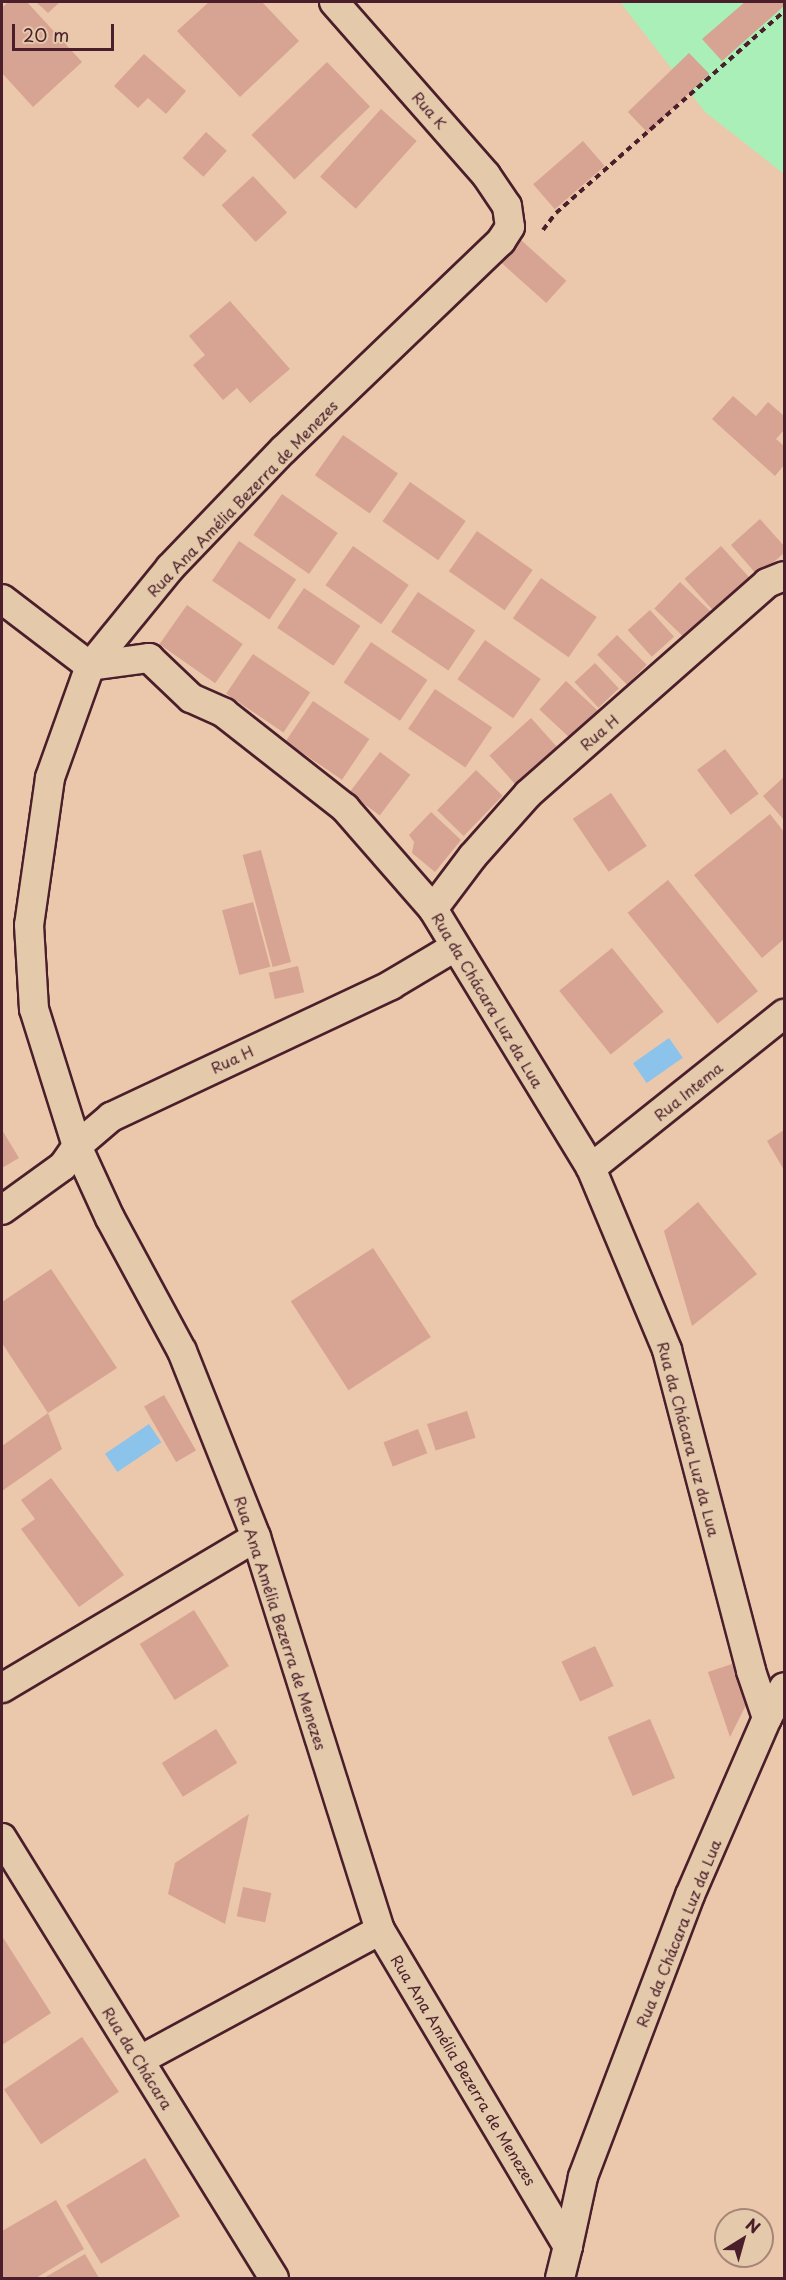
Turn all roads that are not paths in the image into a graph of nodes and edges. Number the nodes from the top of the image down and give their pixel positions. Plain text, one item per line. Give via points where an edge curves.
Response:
1 (334, 2) edge
2 (510, 227) joint
3 (784, 576) edge
4 (2, 599) edge
5 (90, 666) junction
6 (434, 909) junction
7 (455, 947) junction
8 (784, 1014) edge
9 (77, 1146) junction
10 (591, 1168) junction
11 (2, 1210) edge
12 (256, 1537) junction
13 (784, 1687) edge
14 (2, 1688) edge
15 (767, 1718) junction
16 (2, 1838) edge
17 (380, 1930) junction
18 (140, 2060) junction
19 (568, 2246) junction
20 (274, 2278) edge
21 (560, 2278) edge

1 - 2 street, Rua K via 486,174 507,206
2 - 5 street, Rua Ana Amélia Bezerra de Menezes via 501,241 170,568
3 - 6 street, Rua H via 768,584 528,794 473,856
4 - 5 street
5 - 6 street, Rua da Chácara Luz da Lua via 149,658 190,698 224,712 345,808
5 - 9 street, Rua Ana Amélia Bezerra de Menezes via 50,778 29,925 34,1009
6 - 7 street, Rua da Chácara Luz da Lua
7 - 9 street, Rua H via 391,985 111,1117
7 - 10 street, Rua da Chácara Luz da Lua
8 - 10 street, Rua Intema
9 - 11 street, Rua H via 63,1166
9 - 12 street, Rua Ana Amélia Bezerra de Menezes via 110,1218 182,1351
10 - 15 street, Rua da Chácara Luz da Lua via 667,1350 751,1671
12 - 14 street
12 - 17 street, Rua Ana Amélia Bezerra de Menezes
13 - 15 street
15 - 19 street, Rua da Chácara Luz da Lua via 690,1895 583,2177
16 - 18 street, Rua da Chácara
17 - 18 street
17 - 19 street, Rua Ana Amélia Bezerra de Menezes
18 - 20 street, Rua da Chácara
19 - 21 street

